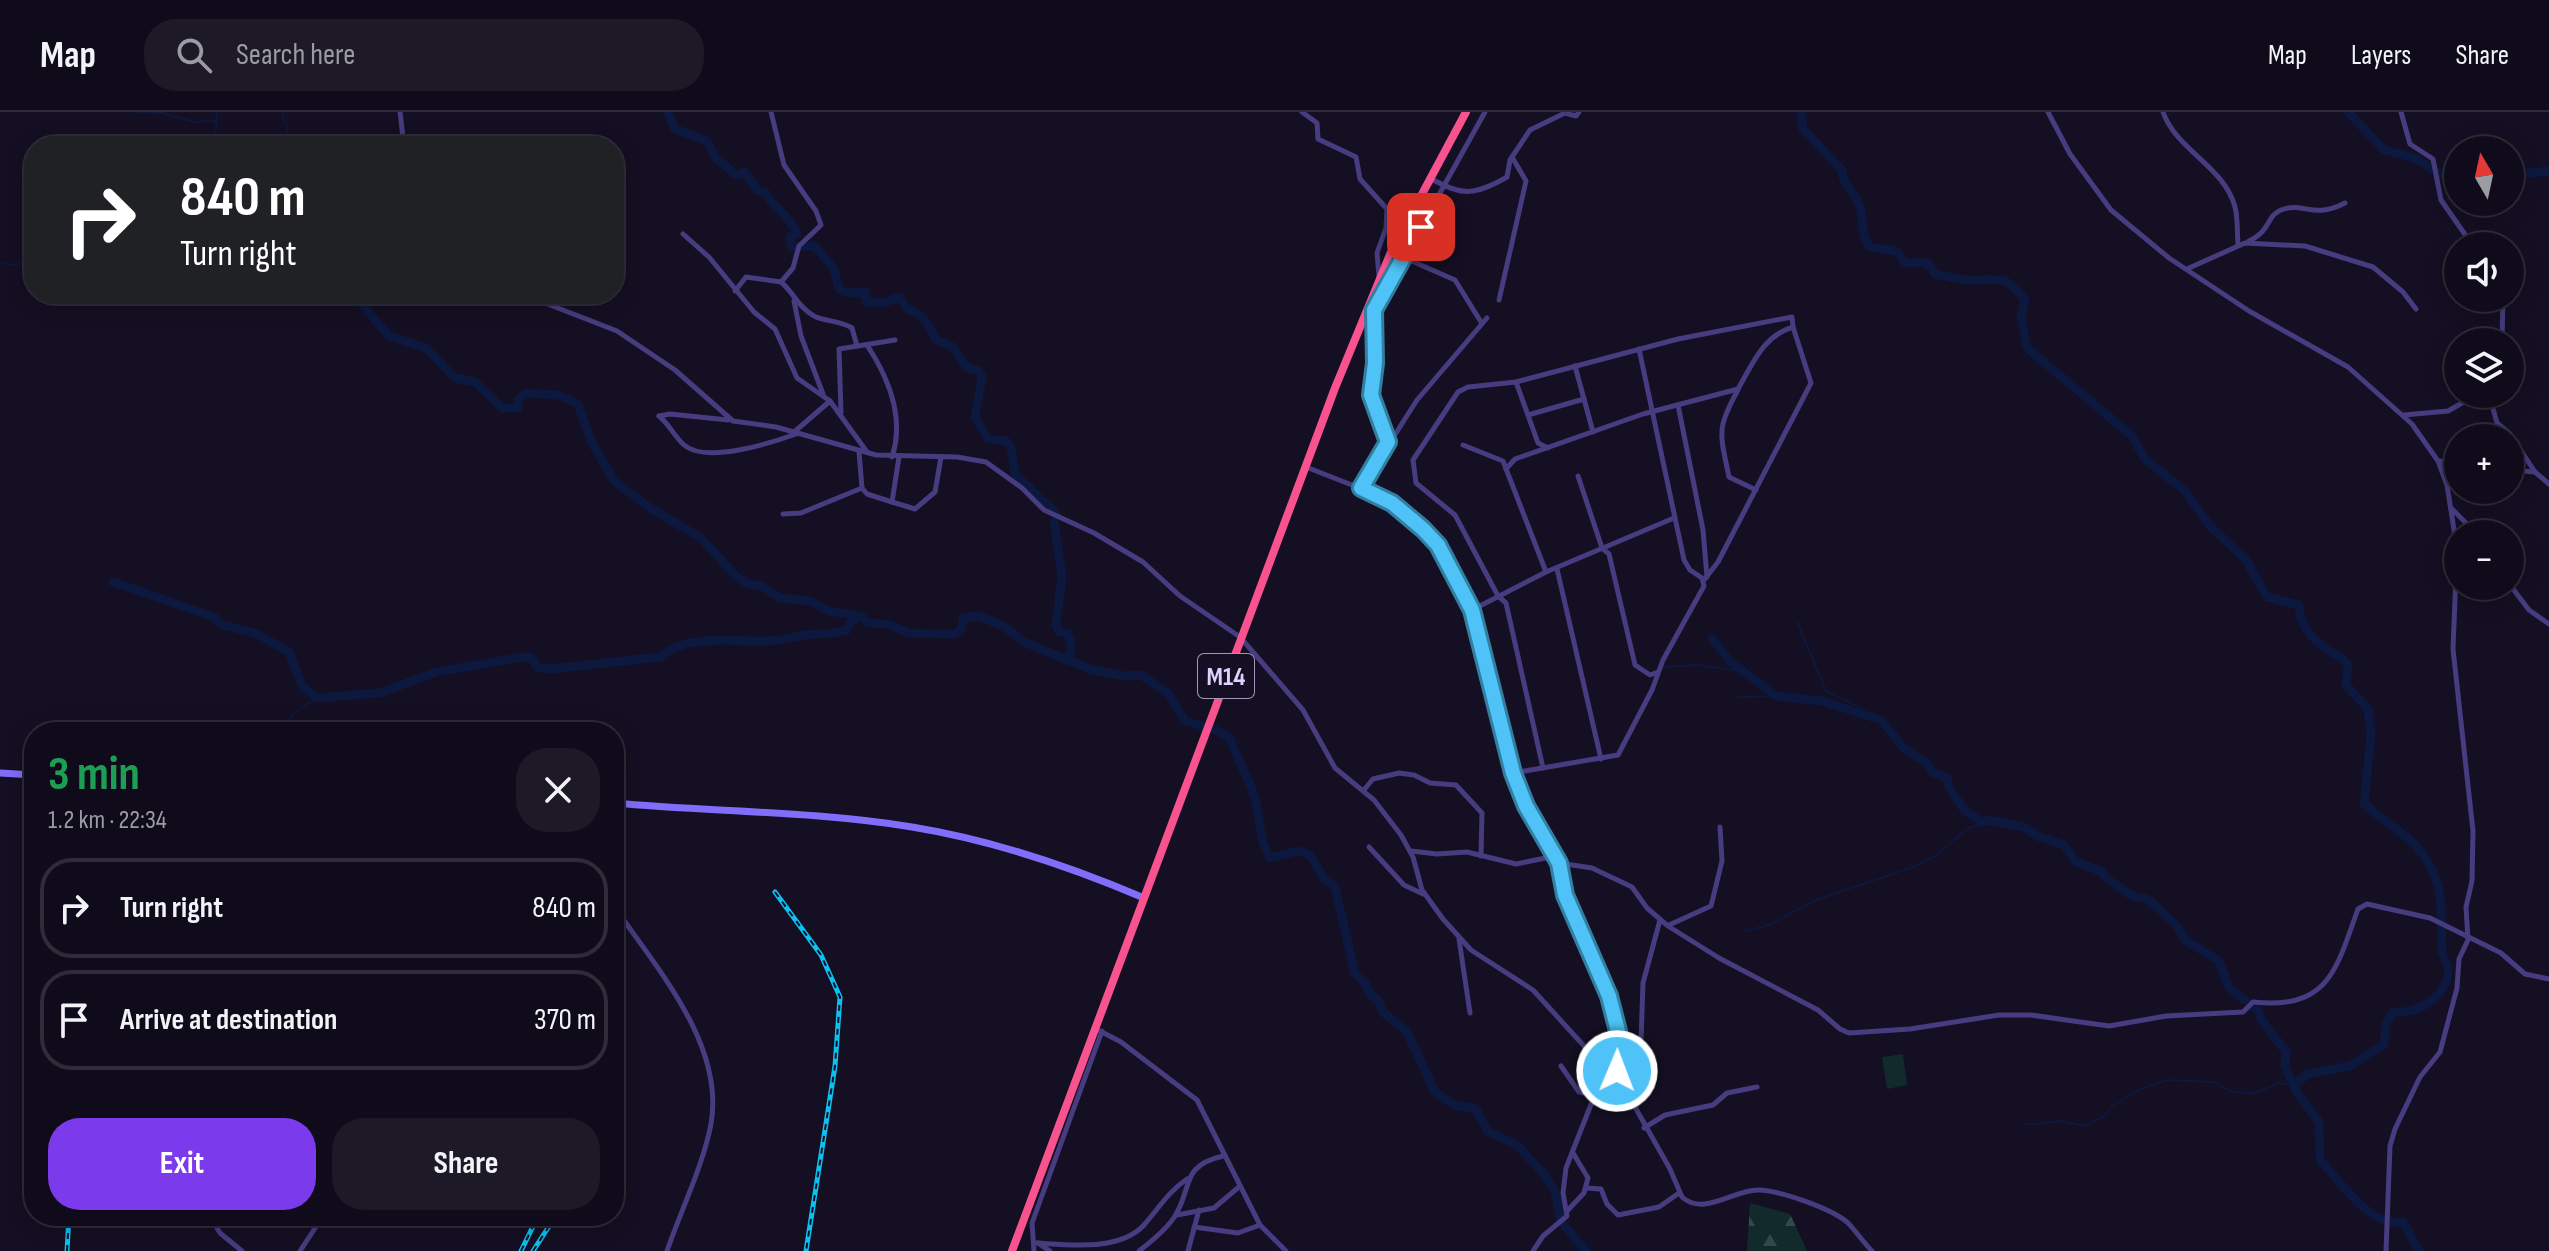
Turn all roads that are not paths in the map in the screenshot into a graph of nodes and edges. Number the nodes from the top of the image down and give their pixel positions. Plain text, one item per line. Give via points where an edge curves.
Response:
1 (400, 112) edge
2 (771, 112) edge
3 (1302, 112) edge
4 (1466, 112) edge
5 (1485, 112) edge
6 (1579, 112) edge
7 (2048, 112) edge
8 (2163, 112) edge
9 (2401, 112) edge
10 (403, 136) edge
11 (1512, 157) junction
12 (1430, 177) junction
13 (1444, 186) junction
14 (2345, 203) dead end
15 (2463, 232) edge
16 (683, 234) dead end
17 (2242, 244) junction
18 (1391, 252) junction
19 (1403, 258) junction
20 (2188, 269) junction
21 (1379, 281) junction
22 (781, 282) junction
23 (735, 291) junction
24 (1375, 292) junction
25 (794, 300) junction
26 (1499, 300) dead end
27 (548, 304) edge
28 (2416, 309) dead end
29 (1374, 310) junction
30 (1793, 327) junction
31 (895, 340) dead end
32 (867, 345) junction
33 (857, 346) junction
34 (1639, 349) junction
35 (1575, 366) junction
36 (1516, 382) junction
37 (1738, 389) junction
38 (824, 395) junction
39 (1584, 399) junction
40 (830, 401) junction
41 (1678, 405) junction
42 (2453, 408) edge
43 (2493, 408) edge
44 (1652, 411) junction
45 (1528, 415) junction
46 (2402, 415) junction
47 (842, 416) junction
48 (733, 421) junction
49 (1593, 432) junction
50 (795, 433) junction
51 (1388, 442) junction
52 (1538, 443) junction
53 (1463, 445) dead end
54 (1549, 449) junction
55 (859, 452) junction
56 (869, 454) junction
57 (1529, 455) junction
58 (896, 457) junction
59 (941, 457) junction
60 (1497, 457) junction
61 (1515, 459) junction
62 (2438, 461) junction
63 (2444, 462) edge
64 (1305, 466) junction
65 (1506, 469) junction
66 (2524, 471) edge
67 (2535, 472) junction
68 (1578, 476) dead end
69 (2549, 484) edge
70 (862, 488) junction
71 (1361, 488) junction
72 (1756, 490) junction
73 (892, 502) junction
74 (2452, 509) junction
75 (783, 514) dead end
76 (1674, 518) junction
77 (2463, 520) edge
78 (1602, 548) junction
79 (1557, 569) junction
80 (1546, 572) junction
81 (1706, 578) junction
82 (1498, 596) junction
83 (2521, 600) edge
84 (1472, 610) junction
85 (2549, 624) edge
86 (1240, 637) junction
87 (1658, 672) junction
88 (1601, 759) junction
89 (1543, 768) junction
90 (0, 773) edge
91 (1513, 773) junction
92 (24, 774) edge
93 (1363, 791) junction
94 (624, 804) edge
95 (1720, 827) dead end
96 (1369, 847) dead end
97 (1411, 851) junction
98 (1481, 856) junction
99 (1555, 856) junction
100 (1559, 863) junction
101 (1424, 894) junction
102 (1144, 898) junction
103 (1660, 920) junction
104 (624, 921) edge
105 (1668, 926) junction
106 (2467, 934) junction
107 (1458, 938) junction
108 (2549, 979) edge
109 (1470, 1013) dead end
110 (1098, 1030) junction
111 (1617, 1053) junction
112 (1561, 1066) dead end
113 (1605, 1069) junction
114 (1757, 1087) dead end
115 (1596, 1095) junction
116 (1644, 1128) junction
117 (1573, 1153) junction
118 (1223, 1156) junction
119 (1187, 1179) junction
120 (1240, 1186) junction
121 (1586, 1188) junction
122 (1679, 1193) junction
123 (1199, 1210) junction
124 (1567, 1212) junction
125 (1176, 1215) junction
126 (1022, 1224) junction
127 (1260, 1225) junction
128 (216, 1226) edge
129 (316, 1226) edge
130 (1194, 1227) junction
131 (1031, 1236) junction
132 (1037, 1243) junction
133 (1142, 1250) edge
134 (242, 1251) edge
135 (300, 1251) edge
136 (667, 1251) edge
137 (1012, 1251) edge
138 (1034, 1251) edge
139 (1050, 1251) edge
140 (1188, 1251) edge
141 (1286, 1251) edge
142 (1533, 1251) edge
143 (1872, 1251) edge
144 (2386, 1251) edge

1 - 10 street
2 - 22 street via 784,165 821,225 799,246 793,268
3 - 21 street via 1317,123 1318,139 1356,157 1360,179 1385,204 1388,221 1377,253
4 - 12 highway, M14
5 - 13 street
6 - 11 street via 1530,130
7 - 20 street via 2070,154 2111,210
8 - 17 street via 2232,199
9 - 15 street via 2410,144 2433,159 2445,207
11 - 13 street via 1507,177 1485,191
11 - 26 street via 1526,181
12 - 13 street
12 - 18 highway, M14
13 - 19 street
14 - 17 street via 2323,213 2283,210 2273,215 2265,233
16 - 23 street
17 - 20 street
17 - 28 street via 2305,246 2359,260 2403,292
18 - 19 street
18 - 21 highway, M14
19 - 29 street
19 - 51 street via 1455,280 1484,320
20 - 46 street via 2348,367
21 - 24 highway, M14
22 - 23 street via 746,277
22 - 25 street
23 - 38 street via 780,334 797,378
24 - 29 street
24 - 64 highway, M14
25 - 33 street via 814,316 852,328
25 - 38 street via 801,336
27 - 48 street via 617,331 681,375
29 - 51 street via 1371,395
30 - 34 street via 1792,317
30 - 37 street via 1776,332 1763,346
30 - 72 street via 1812,380
31 - 32 street
32 - 33 street
32 - 58 street via 894,405
33 - 47 street via 843,346 837,355
34 - 35 street
34 - 44 street
35 - 36 street
35 - 39 street
36 - 45 street
36 - 82 street via 1458,392 1411,467 1416,483 1463,527
37 - 41 street
37 - 72 street via 1719,432 1729,477
38 - 40 street
39 - 45 street
39 - 49 street
40 - 47 street
40 - 50 street
41 - 44 street
41 - 81 street via 1703,530
42 - 46 street
43 - 67 street via 2497,423
44 - 49 street
44 - 76 street
45 - 52 street
46 - 62 street
47 - 56 street
48 - 50 street
48 - 50 street via 659,416 685,447 706,453
49 - 54 street
50 - 55 street
51 - 71 street
52 - 54 street
52 - 57 street
53 - 60 street
54 - 57 street
55 - 56 street
55 - 70 street
56 - 58 street
57 - 61 street
58 - 59 street
58 - 73 street
59 - 73 street via 931,498 915,509
59 - 86 street via 994,466 1044,510 1143,562
60 - 61 street
60 - 65 street
61 - 65 street
62 - 63 street
62 - 74 street
64 - 71 street
64 - 86 highway, M14
65 - 80 street
66 - 67 street
67 - 69 street
68 - 78 street
70 - 73 street
70 - 75 street via 801,513
71 - 84 street via 1392,503 1438,545
72 - 81 street
74 - 77 street
74 - 106 street via 2458,568 2453,649 2473,831
76 - 78 street
76 - 81 street via 1686,566
78 - 79 street
78 - 87 street via 1614,569 1636,668 1650,675
79 - 80 street
79 - 88 street
80 - 82 street
81 - 87 street
82 - 84 street
82 - 89 street via 1506,603
83 - 85 street
84 - 91 street
86 - 93 street via 1303,710 1335,768
86 - 102 highway, M14
87 - 88 street via 1618,755
88 - 89 street
89 - 91 street
90 - 92 street
91 - 99 street
93 - 97 street
93 - 98 street via 1373,779 1391,774 1456,785 1482,813
94 - 102 street via 911,827 1054,862
95 - 105 street via 1722,861 1711,906
96 - 101 street via 1404,885
97 - 98 street
97 - 101 street
98 - 99 street via 1516,864
99 - 100 street
100 - 103 street via 1592,868 1632,887
100 - 111 street via 1565,895 1609,996 1619,1035
101 - 107 street
102 - 110 highway, M14
103 - 105 street
103 - 111 street via 1643,983 1641,1041 1627,1053
104 - 136 street via 694,1024 706,1053 710,1127
105 - 106 street via 1818,1010 1849,1033 2023,1015 2109,1026 2175,1015 2243,1012 2253,1002 2293,1002 2327,983 2364,904 2394,907
106 - 108 street via 2525,974
106 - 144 street via 2440,1052 2420,1077 2395,1129 2388,1164
107 - 109 street
107 - 113 street via 1533,990
110 - 118 street via 1197,1100
110 - 126 highway, M14
110 - 131 street
111 - 113 street
111 - 116 street via 1618,1077
112 - 115 street via 1579,1092
113 - 115 street
114 - 116 street via 1727,1093 1713,1105 1665,1115
115 - 117 street
116 - 122 street
117 - 121 street via 1588,1178
117 - 124 street via 1563,1184
118 - 119 street via 1201,1164
118 - 120 street
119 - 125 street
119 - 132 street via 1123,1243
120 - 123 street via 1214,1208
120 - 127 street
121 - 122 street via 1601,1189 1618,1215 1659,1207
121 - 124 street
122 - 143 street via 1700,1205 1749,1191 1772,1192 1843,1219
123 - 125 street
123 - 130 street
124 - 142 street
125 - 133 street
126 - 131 street
126 - 137 highway, M14
127 - 130 street via 1238,1233
127 - 141 street
128 - 134 street
129 - 135 street
130 - 140 street
131 - 132 street
131 - 138 street
132 - 139 street

